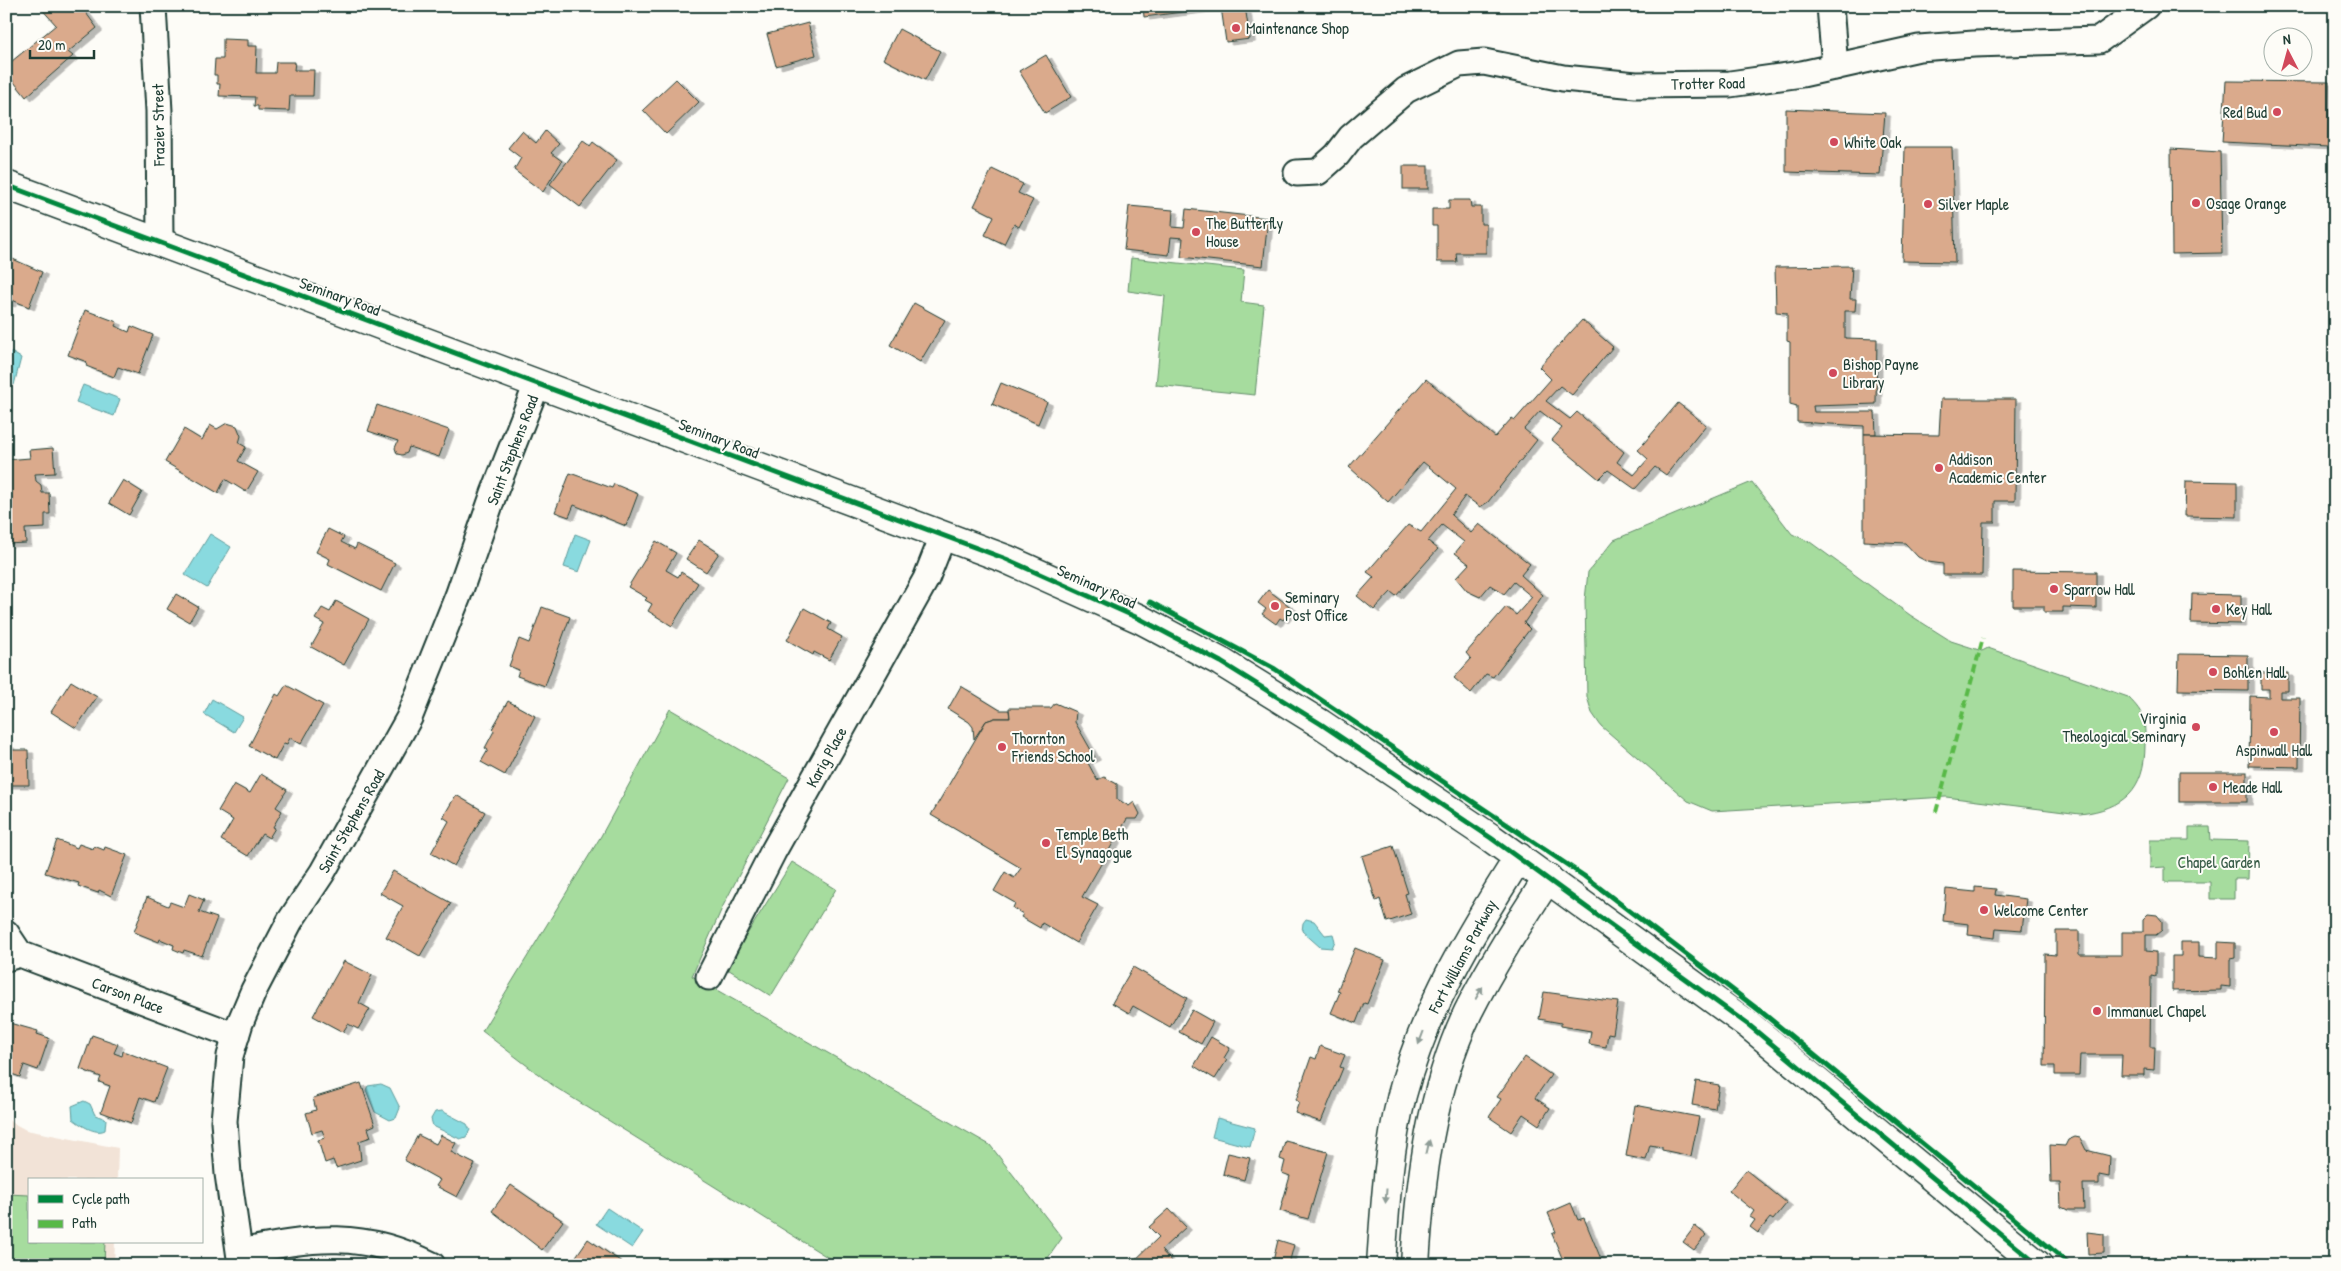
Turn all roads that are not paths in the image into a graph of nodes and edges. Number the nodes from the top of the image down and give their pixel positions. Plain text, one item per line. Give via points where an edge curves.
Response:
1 (153, 6) edge
2 (1830, 6) edge
3 (2146, 6) edge
4 (1835, 67) junction
5 (1297, 173) dead end
6 (6, 185) edge
7 (160, 243) junction
8 (537, 384) junction
9 (943, 536) junction
10 (1518, 857) junction
11 (1548, 878) junction
12 (6, 932) edge
13 (13, 956) edge
14 (709, 977) dead end
15 (236, 1036) junction
16 (241, 1258) edge
17 (432, 1265) edge
18 (1381, 1265) edge
19 (1415, 1265) edge
20 (2038, 1265) edge

1 - 7 street, Frazier Street via 159,111
2 - 4 street
3 - 4 street, Trotter Road via 2099,40 1919,48
4 - 5 street, Trotter Road via 1748,83 1636,85 1563,78 1484,62 1459,64 1406,90 1351,137 1337,156 1318,172
6 - 7 main road, Seminary Road
7 - 8 main road, Seminary Road
8 - 9 main road, Seminary Road
8 - 15 street, Saint Stephens Road via 455,605 409,718 322,873 275,948
9 - 10 main road, Seminary Road via 1049,578 1140,619 1206,654 1321,724
9 - 14 street, Karig Place via 926,579 773,852
10 - 11 main road, Seminary Road
10 -> 18 main road, Fort Williams Parkway via 1440,992 1420,1041 1402,1095 1388,1164
19 -> 11 main road, Fort Williams Parkway via 1425,1159 1452,1051 1468,1012
11 - 20 main road, Seminary Road via 1750,1026
12 - 13 street, Carson Place
13 - 15 street, Carson Place
15 - 16 street, Saint Stephens Road via 230,1056 224,1121 228,1174
16 - 17 street via 292,1242 347,1240 391,1246

